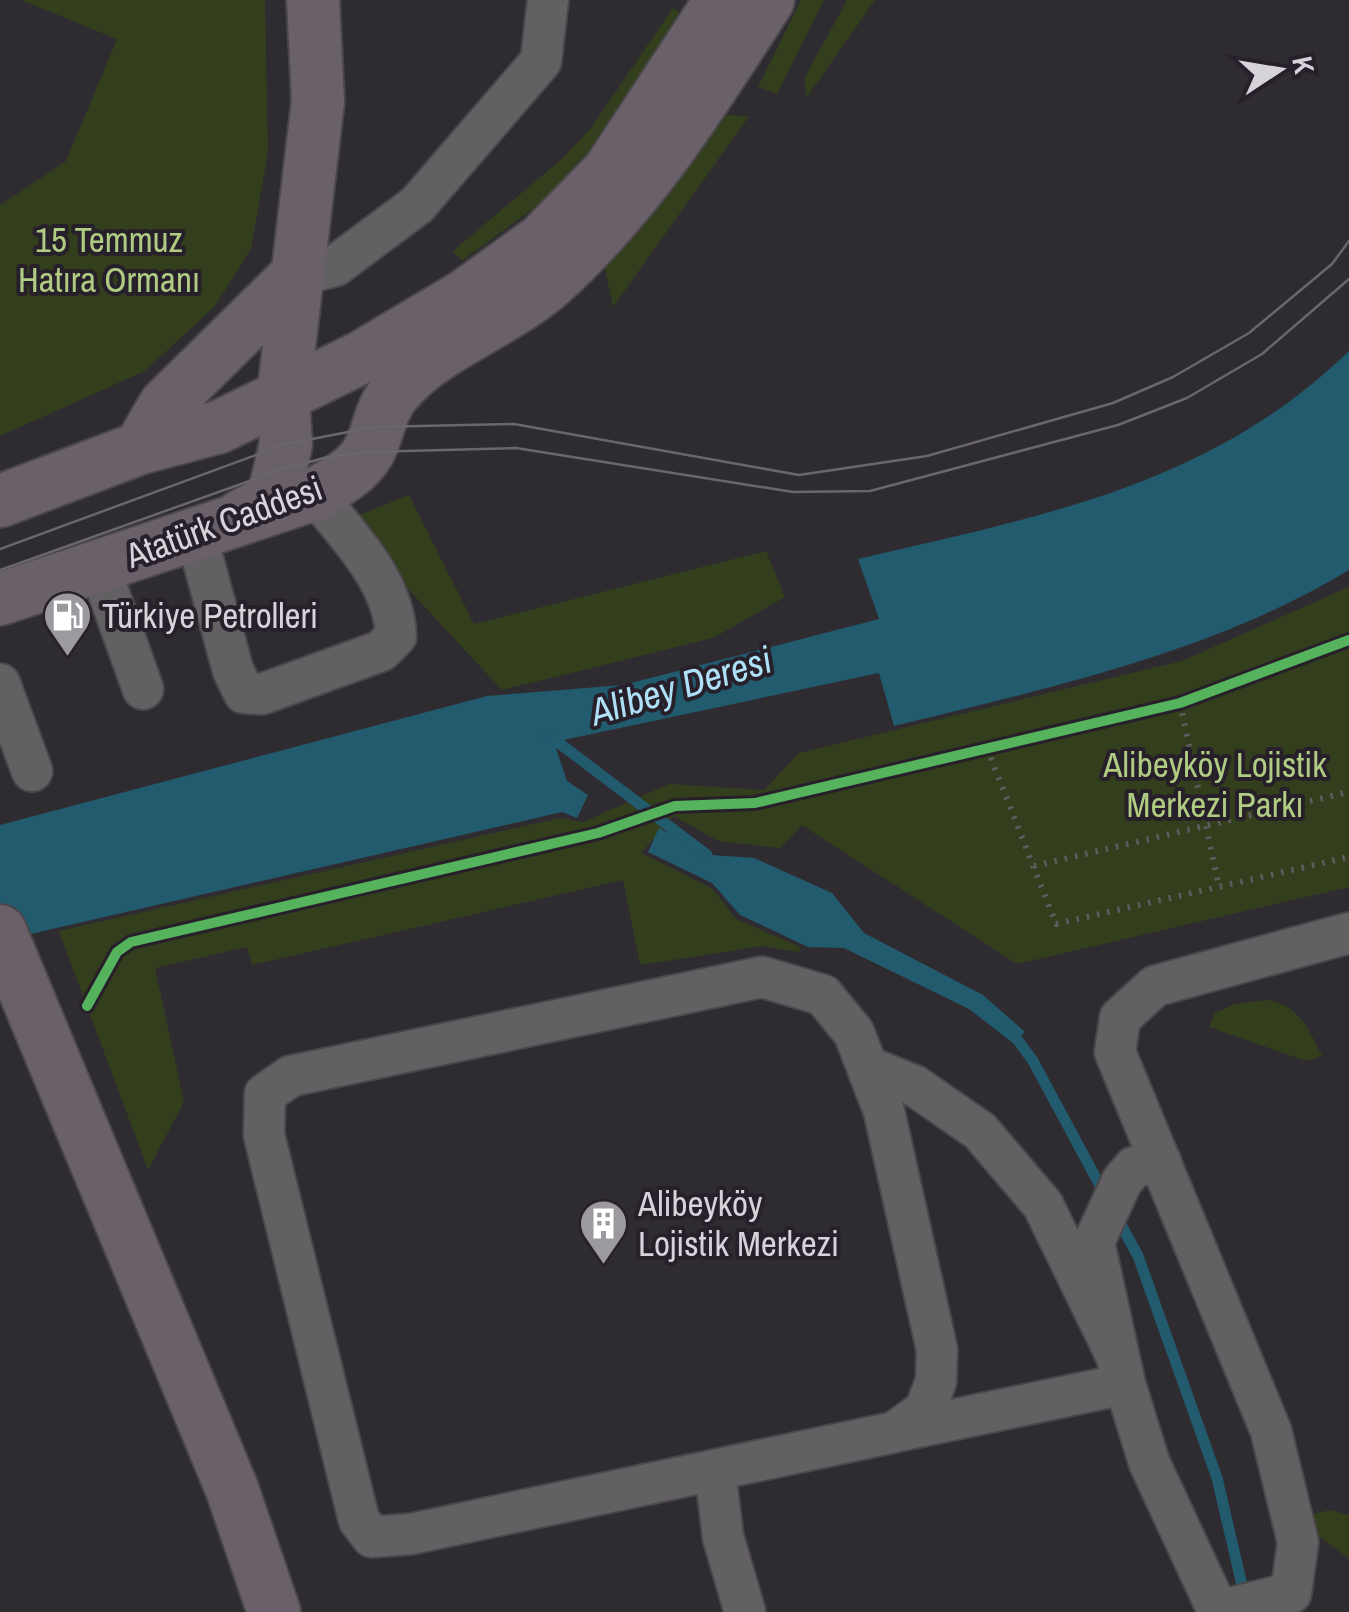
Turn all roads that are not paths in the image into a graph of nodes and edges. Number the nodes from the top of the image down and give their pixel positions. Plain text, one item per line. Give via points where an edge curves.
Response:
1 (313, 0) edge
2 (548, 0) edge
3 (722, 0) edge
4 (768, 0) edge
5 (296, 276) junction
6 (282, 398) junction
7 (140, 448) junction
8 (315, 494) junction
9 (0, 501) edge
10 (209, 530) junction
11 (99, 566) junction
12 (0, 599) edge
13 (0, 684) edge
14 (143, 690) dead end
15 (32, 771) dead end
16 (1349, 933) edge
17 (5, 944) edge
18 (868, 1067) junction
19 (1161, 1162) junction
20 (1125, 1384) junction
21 (895, 1432) junction
22 (715, 1470) junction
23 (232, 1489) junction
24 (274, 1612) edge
25 (306, 1612) edge
26 (745, 1612) edge
27 (1218, 1612) edge

1 - 5 main road via 318,101
2 - 5 lane via 541,61 417,205 335,266
3 - 6 main road via 608,171 542,240 466,294
4 - 8 main road, Atatürk Caddesi via 618,215 549,284 396,390 368,452
5 - 6 main road
5 - 7 main road via 165,404
6 - 7 main road via 219,427
6 - 10 main road via 286,444 273,499
7 - 9 main road
8 - 10 main road, Atatürk Caddesi
8 - 10 lane via 375,570 396,618 396,636 382,651 262,694 244,693 234,670
10 - 11 main road, Atatürk Caddesi
11 - 12 main road, Atatürk Caddesi
11 - 14 lane
13 - 15 lane
16 - 19 lane via 1155,986 1120,1018 1116,1052
17 - 23 main road
18 - 20 lane via 915,1086 980,1131 1043,1205
18 - 21 lane via 909,1210 937,1350 936,1381 925,1410
18 - 22 lane via 854,1032 823,995 762,977 292,1076 265,1094 264,1135 359,1520 372,1537
19 - 20 lane via 1134,1167 1122,1181 1094,1242
19 - 27 lane via 1270,1431 1298,1542 1290,1593
20 - 21 lane
20 - 27 lane via 1149,1462
21 - 22 lane
22 - 26 lane via 723,1537
23 - 24 main road
23 - 25 main road via 264,1528

